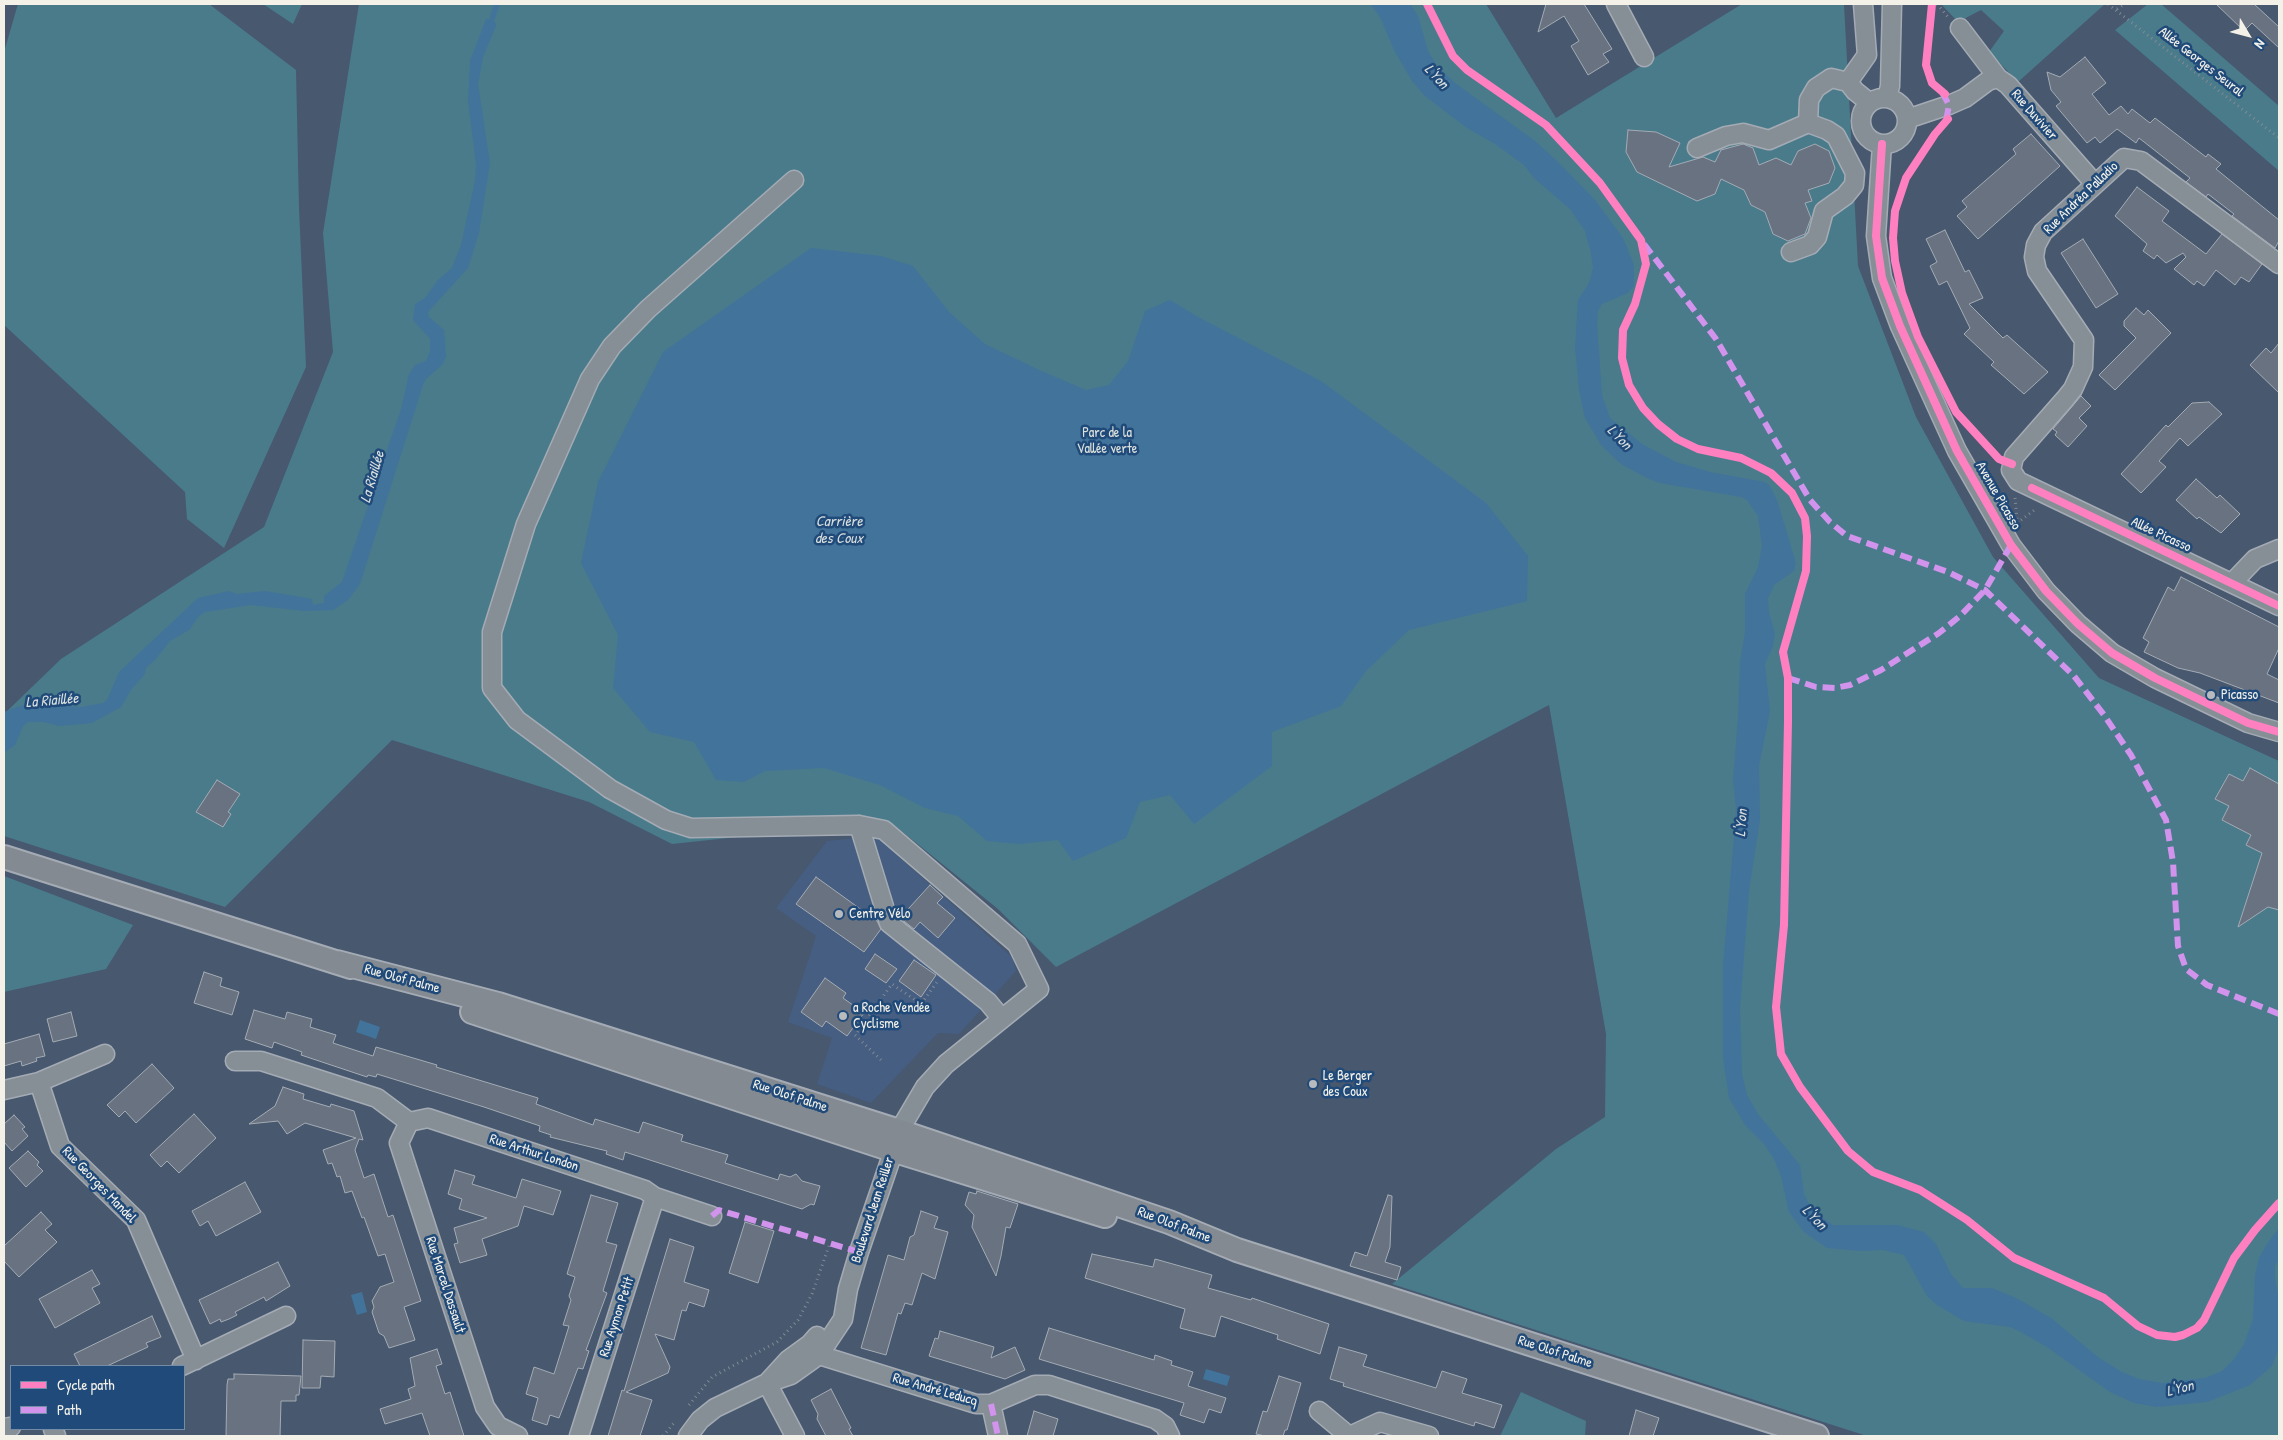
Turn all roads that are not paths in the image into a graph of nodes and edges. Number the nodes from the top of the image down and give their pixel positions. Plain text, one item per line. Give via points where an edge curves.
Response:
1 (1616, 4) edge
2 (1863, 4) edge
3 (1892, 4) edge
4 (1960, 28) dead end
5 (1644, 57) dead end
6 (1998, 78) junction
7 (1848, 82) junction
8 (1887, 98) junction
9 (1870, 103) junction
10 (1907, 119) junction
11 (1808, 123) junction
12 (1882, 144) junction
13 (1697, 148) dead end
14 (794, 180) dead end
15 (2095, 184) junction
16 (1791, 252) dead end
17 (2279, 264) edge
18 (2020, 449) joint
19 (2279, 549) edge
20 (2232, 582) junction
21 (2279, 606) edge
22 (2248, 723) junction
23 (2279, 732) edge
24 (2279, 746) edge
25 (859, 825) junction
26 (4, 857) edge
27 (1002, 1018) junction
28 (105, 1054) dead end
29 (234, 1061) dead end
30 (39, 1082) junction
31 (4, 1090) edge
32 (409, 1122) junction
33 (896, 1140) junction
34 (655, 1197) junction
35 (712, 1216) dead end
36 (286, 1316) dead end
37 (815, 1350) junction
38 (189, 1363) edge
39 (767, 1383) junction
40 (991, 1404) junction
41 (1320, 1411) dead end
42 (518, 1436) edge
43 (579, 1436) edge
44 (688, 1436) edge
45 (795, 1436) edge
46 (998, 1436) edge
47 (1170, 1436) edge
48 (1350, 1436) edge
49 (1428, 1436) edge
50 (1817, 1436) edge

1 - 5 street
2 - 7 street via 1868,55
3 - 8 street
4 - 6 street
6 - 10 street, Rue Duvivier via 1988,81 1965,98
6 - 15 street, Rue Duvivier via 2008,85
7 - 9 street
7 - 11 street via 1831,78 1816,88 1809,100
8 - 9 street
8 - 10 street via 1903,108
9 - 12 street via 1861,122 1865,133
10 - 12 street via 1906,130 1900,138
11 - 13 street via 1769,140 1743,133
11 - 16 street via 1836,136 1855,173 1854,184 1845,196 1824,211 1817,237 1810,245
12 - 22 street, Avenue Picasso via 1876,236 1882,278 1900,326 1957,450 2011,545 2046,591 2078,624 2112,652 2155,678
14 - 25 street via 648,309 612,346 590,379 526,524 492,632 492,688 517,720 610,789 666,820 691,828
15 - 17 street, Rue Andréa Palladio via 2124,158 2141,161
15 - 18 street, Rue Andréa Palladio via 2044,232 2036,245 2037,271 2084,340 2083,367 2065,399
18 - 20 street, Allée Picasso via 2012,464 2018,481
19 - 20 street via 2255,558
20 - 21 street, Allée Picasso
22 - 23 street, Avenue Picasso
22 - 24 street, Avenue Picasso
25 - 27 street via 889,923 988,1002
25 - 27 street, Boulevard Jean Reiller via 884,830 1017,944 1039,989
26 - 33 main road, Rue Olof Palme via 336,962 492,1019
27 - 33 street, Boulevard Jean Reiller via 946,1064 925,1087
28 - 30 street
29 - 32 street via 261,1060 378,1098
30 - 31 street
30 - 38 street, Rue Georges Mandel via 60,1146 136,1220
32 - 34 street, Rue Arthur London via 428,1118 646,1190
32 - 42 street, Rue Marcel Dassault via 399,1143 485,1407 498,1426
33 - 37 street, Boulevard Jean Reiller via 848,1289 843,1319
33 - 50 main road, Rue Olof Palme via 1163,1234 1237,1250
34 - 35 street, Rue Arthur London
34 - 43 street, Rue Aymon Petit
36 - 38 street
37 - 39 street, Boulevard Jean Reiller via 791,1375
37 - 40 street, Rue André Leducq via 976,1404
39 - 44 street, Boulevard Jean Reiller via 715,1408
39 - 45 street
40 - 46 street
40 - 47 street, Rue André Leducq via 1035,1385 1049,1385 1155,1419 1166,1426
41 - 48 street
48 - 49 street via 1380,1422

